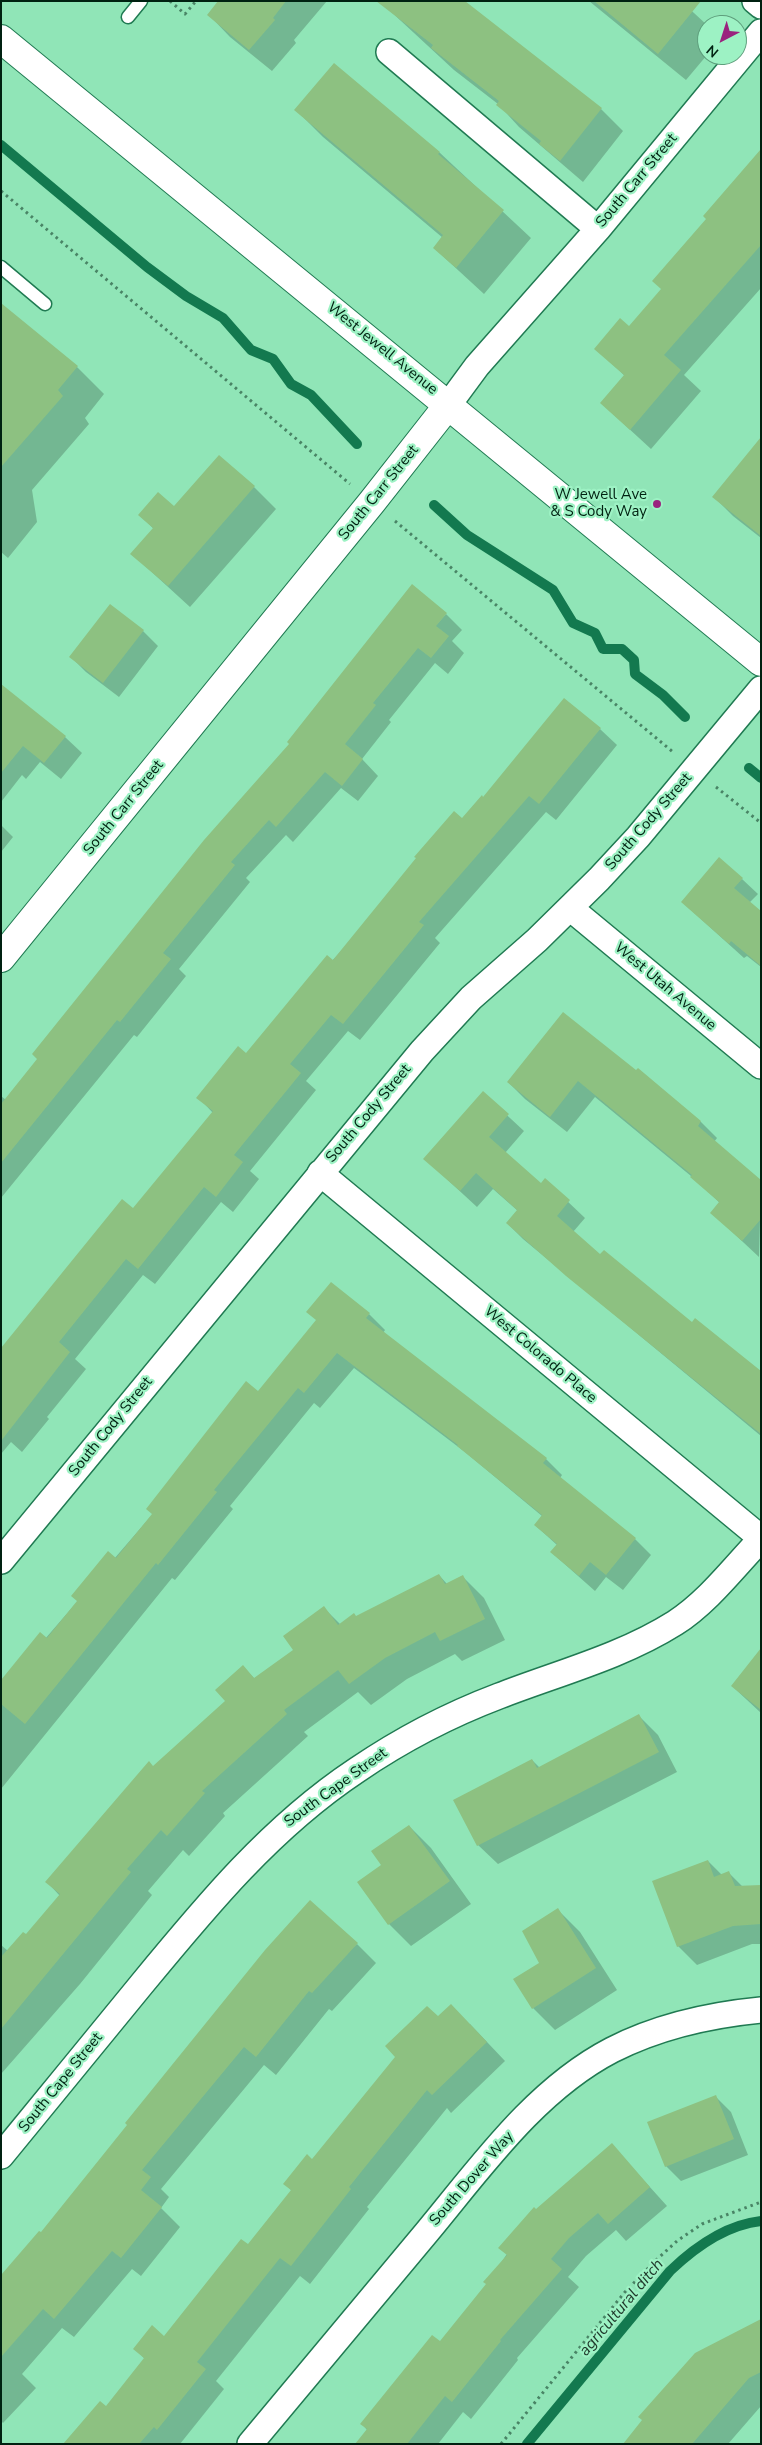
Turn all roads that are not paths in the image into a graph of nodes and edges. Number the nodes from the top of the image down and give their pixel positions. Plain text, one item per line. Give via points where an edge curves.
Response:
1 (141, 1) edge
2 (755, 1) edge
3 (761, 6) edge
4 (128, 18) dead end
5 (761, 32) edge
6 (1, 39) edge
7 (390, 52) dead end
8 (598, 228) junction
9 (1, 267) edge
10 (45, 304) dead end
11 (449, 404) junction
12 (761, 662) edge
13 (761, 689) edge
14 (570, 908) junction
15 (1, 958) edge
16 (761, 1066) edge
17 (320, 1172) junction
18 (761, 1538) edge
19 (1, 1561) edge
20 (761, 2010) edge
21 (1, 2156) edge
22 (250, 2444) edge

1 - 4 lane
2 - 3 street
5 - 8 street, South Carr Street
6 - 11 main road, West Jewell Avenue
7 - 8 street
8 - 11 street, South Carr Street via 502,337
9 - 10 lane
11 - 12 main road, West Jewell Avenue
11 - 15 main road, South Carr Street
13 - 14 street, South Cody Street via 638,837
14 - 16 street, West Utah Avenue
14 - 17 street, South Cody Street via 471,998
17 - 18 street, West Colorado Place
17 - 19 street, South Cody Street
18 - 21 street, South Cape Street via 697,1606 661,1631 610,1656 496,1697 429,1727 355,1770 307,1807 254,1855 188,1928
20 - 22 street, South Dover Way via 685,2022 652,2032 611,2051 555,2090 532,2110 479,2170

